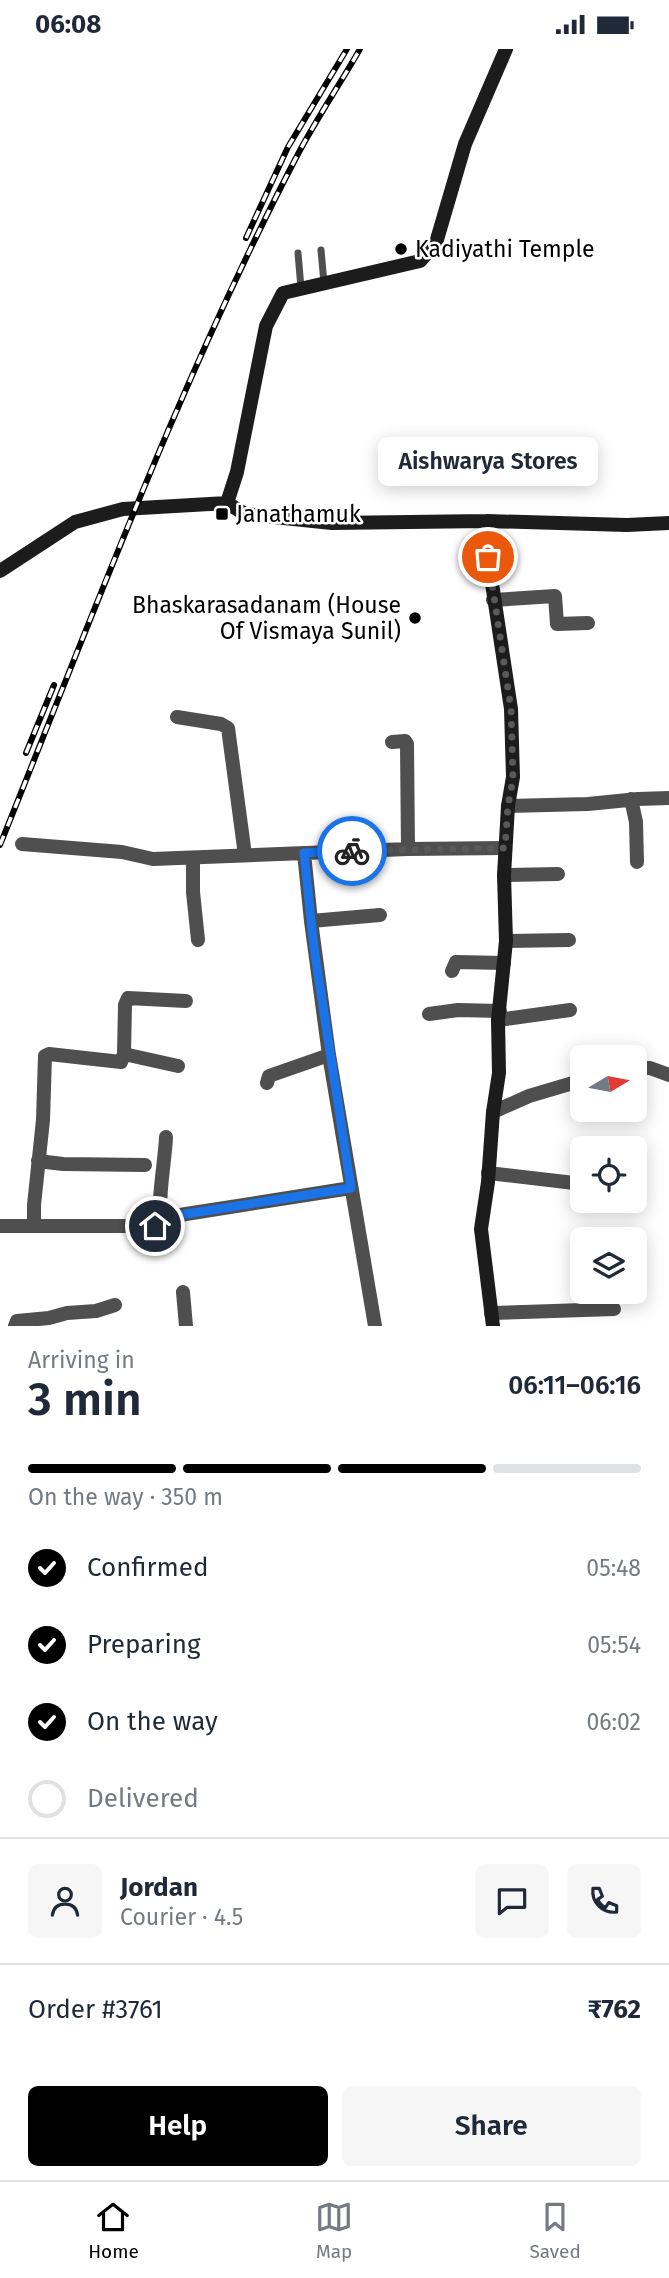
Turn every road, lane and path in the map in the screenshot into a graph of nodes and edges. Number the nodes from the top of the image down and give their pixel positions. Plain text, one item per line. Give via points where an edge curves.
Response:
1 (506, 49) edge
2 (321, 250) dead end
3 (298, 253) dead end
4 (324, 283) junction
5 (301, 288) junction
6 (227, 503) junction
7 (487, 521) junction
8 (669, 523) edge
9 (0, 571) edge
10 (494, 600) junction
11 (588, 623) dead end
12 (177, 717) dead end
13 (392, 742) dead end
14 (669, 798) edge
15 (631, 799) junction
16 (508, 806) junction
17 (22, 844) dead end
18 (505, 848) junction
19 (408, 849) junction
20 (304, 853) junction
21 (245, 855) junction
22 (193, 858) junction
23 (637, 862) dead end
24 (558, 874) dead end
25 (504, 875) junction
26 (380, 915) dead end
27 (311, 921) junction
28 (198, 940) dead end
29 (569, 940) dead end
30 (506, 941) junction
31 (504, 963) junction
32 (452, 971) dead end
33 (186, 1001) dead end
34 (570, 1010) dead end
35 (429, 1014) dead end
36 (499, 1016) junction
37 (124, 1054) junction
38 (329, 1055) junction
39 (178, 1066) dead end
40 (648, 1068) edge
41 (669, 1075) edge
42 (267, 1083) dead end
43 (570, 1084) edge
44 (493, 1112) junction
45 (166, 1137) dead end
46 (38, 1161) junction
47 (145, 1165) dead end
48 (488, 1173) junction
49 (570, 1182) edge
50 (351, 1188) junction
51 (161, 1223) junction
52 (0, 1226) edge
53 (34, 1226) junction
54 (183, 1292) dead end
55 (115, 1305) dead end
56 (614, 1309) dead end
57 (492, 1319) edge
58 (15, 1326) edge
59 (186, 1326) edge
60 (375, 1326) edge

1 - 4 main road via 465,144 436,243 420,261
2 - 4 lane
3 - 5 lane
4 - 5 main road
5 - 6 main road via 283,293 266,326
6 - 7 main road via 245,515 332,523
6 - 9 main road via 123,509 75,522
7 - 8 main road
7 - 10 main road
10 - 11 street via 555,596 557,624
10 - 16 main road via 511,709 513,778
12 - 21 street via 228,728
13 - 19 street via 407,744
14 - 15 street
15 - 16 street
15 - 23 street
16 - 18 main road
17 - 22 street via 153,859
18 - 19 street
18 - 25 main road
19 - 20 street
20 - 21 street
20 - 27 street
21 - 22 street
22 - 28 street
24 - 25 street
25 - 30 main road
26 - 27 street
27 - 38 street
29 - 30 street
30 - 31 main road
31 - 32 street via 456,962
31 - 36 main road
33 - 37 street via 128,998
34 - 36 street
35 - 36 street via 458,1010
36 - 44 main road via 499,1073
37 - 39 street
37 - 46 street via 121,1062 45,1056
38 - 42 street via 269,1076
38 - 50 street
40 - 41 street
43 - 44 street
44 - 48 main road
45 - 51 street
46 - 47 street
46 - 53 street
48 - 49 street
48 - 57 main road via 481,1229
50 - 51 street via 186,1214
50 - 60 street
51 - 53 street
52 - 53 street
54 - 59 street
55 - 58 street via 17,1321
56 - 57 street

